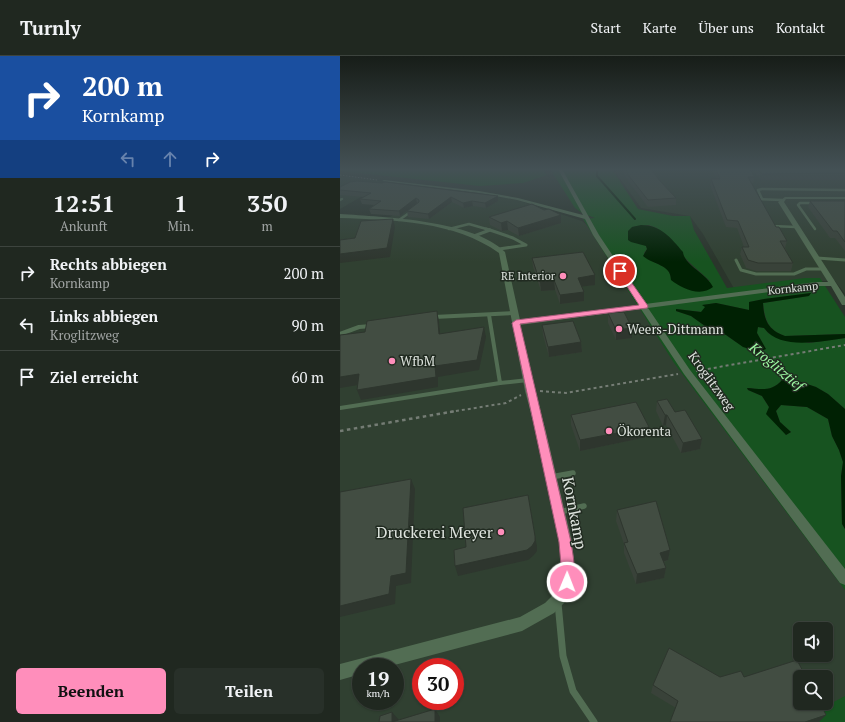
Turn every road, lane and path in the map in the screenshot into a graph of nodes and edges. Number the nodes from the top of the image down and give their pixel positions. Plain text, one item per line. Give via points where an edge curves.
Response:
1 (522, 200) edge
2 (577, 200) edge
3 (758, 200) edge
4 (782, 200) edge
5 (822, 204) edge
6 (418, 206) edge
7 (761, 206) edge
8 (340, 216) edge
9 (587, 218) junction
10 (399, 220) junction
11 (769, 220) edge
12 (796, 227) junction
13 (449, 229) junction
14 (815, 229) dead end
15 (490, 230) junction
16 (474, 236) junction
17 (499, 249) junction
18 (817, 258) junction
19 (736, 260) dead end
20 (845, 260) edge
21 (823, 269) junction
22 (833, 284) junction
23 (845, 304) edge
24 (644, 306) junction
25 (489, 315) junction
26 (428, 318) edge
27 (515, 318) junction
28 (375, 325) edge
29 (340, 334) edge
30 (845, 345) edge
31 (687, 372) junction
32 (528, 380) junction
33 (500, 383) junction
34 (566, 393) dead end
35 (506, 403) dead end
36 (340, 408) edge
37 (340, 431) edge
38 (573, 473) dead end
39 (551, 477) junction
40 (584, 506) dead end
41 (559, 512) junction
42 (845, 579) edge
43 (558, 600) junction
44 (404, 659) edge
45 (352, 670) edge
46 (340, 672) edge
47 (594, 722) edge

1 - 9 street
2 - 9 street, Kroglitzweg
3 - 7 lane
4 - 12 street via 782,205
5 - 14 lane via 798,204
6 - 10 lane
8 - 10 street
9 - 24 street, Kroglitzweg
10 - 13 street
11 - 12 lane via 772,226
12 - 18 street
13 - 15 lane via 469,224
13 - 16 street
15 - 16 lane
15 - 17 lane via 526,245
16 - 17 street
17 - 27 street, Kornkamp via 502,252
18 - 20 lane
18 - 21 street
19 - 21 lane via 741,270 748,273 794,274 806,269
21 - 22 street
22 - 23 street
22 - 24 street, Kornkamp
24 - 27 street, Kornkamp
24 - 31 street, Kroglitzweg
25 - 26 lane
25 - 27 lane
25 - 33 lane
27 - 32 street, Kornkamp
28 - 29 lane
30 - 31 path
31 - 34 path
31 - 42 street, Kroglitzweg
32 - 33 lane
32 - 39 street, Kornkamp
33 - 36 lane
35 - 37 path
38 - 39 lane
39 - 41 street, Kornkamp
40 - 41 lane
41 - 43 street, Kornkamp via 568,565 567,582
43 - 44 street, Kornkamp via 545,613 522,624
43 - 47 lane via 563,656 573,691
45 - 46 street, Kornkamp

